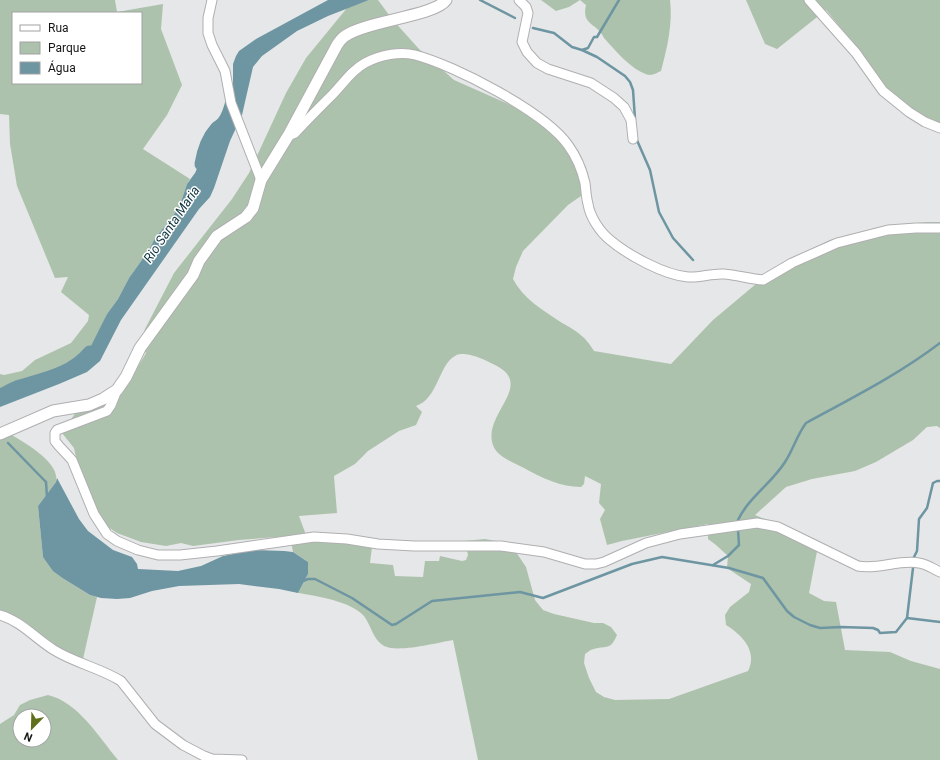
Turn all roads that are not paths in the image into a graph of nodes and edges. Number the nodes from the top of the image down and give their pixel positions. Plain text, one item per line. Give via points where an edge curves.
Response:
1 (212, 0) edge
2 (446, 0) edge
3 (519, 0) edge
4 (809, 0) edge
5 (940, 128) edge
6 (288, 136) junction
7 (633, 139) dead end
8 (261, 180) junction
9 (940, 228) edge
10 (117, 390) junction
11 (0, 434) edge
12 (940, 572) edge
13 (0, 614) edge
14 (242, 760) edge

1 - 8 street via 208,33 225,71 231,103
2 - 6 street via 432,9 361,28 344,36
3 - 7 street via 528,13 522,42 527,52 537,63 548,69 591,83 614,98 624,107 631,120
4 - 5 street via 856,53 883,91 908,112
6 - 8 street
6 - 9 street via 295,133 354,71 365,63 383,56 415,55 474,80 530,112 552,128 568,144 577,161 588,206 602,232 646,263 666,272 690,277 726,274 763,280 792,263 837,243 888,230
8 - 10 street via 253,208 237,224 216,236 172,307 140,348 126,378
10 - 11 street via 89,405 53,411
10 - 12 street via 107,411 57,430 54,433 55,441 72,460 94,514 107,534 138,550 158,555 180,555 300,538 329,537 414,546 501,546 544,552 585,564 596,564 646,543 757,523 778,527 858,566 919,562
13 - 14 street via 16,621 70,659 121,681 155,724 183,745 204,756

